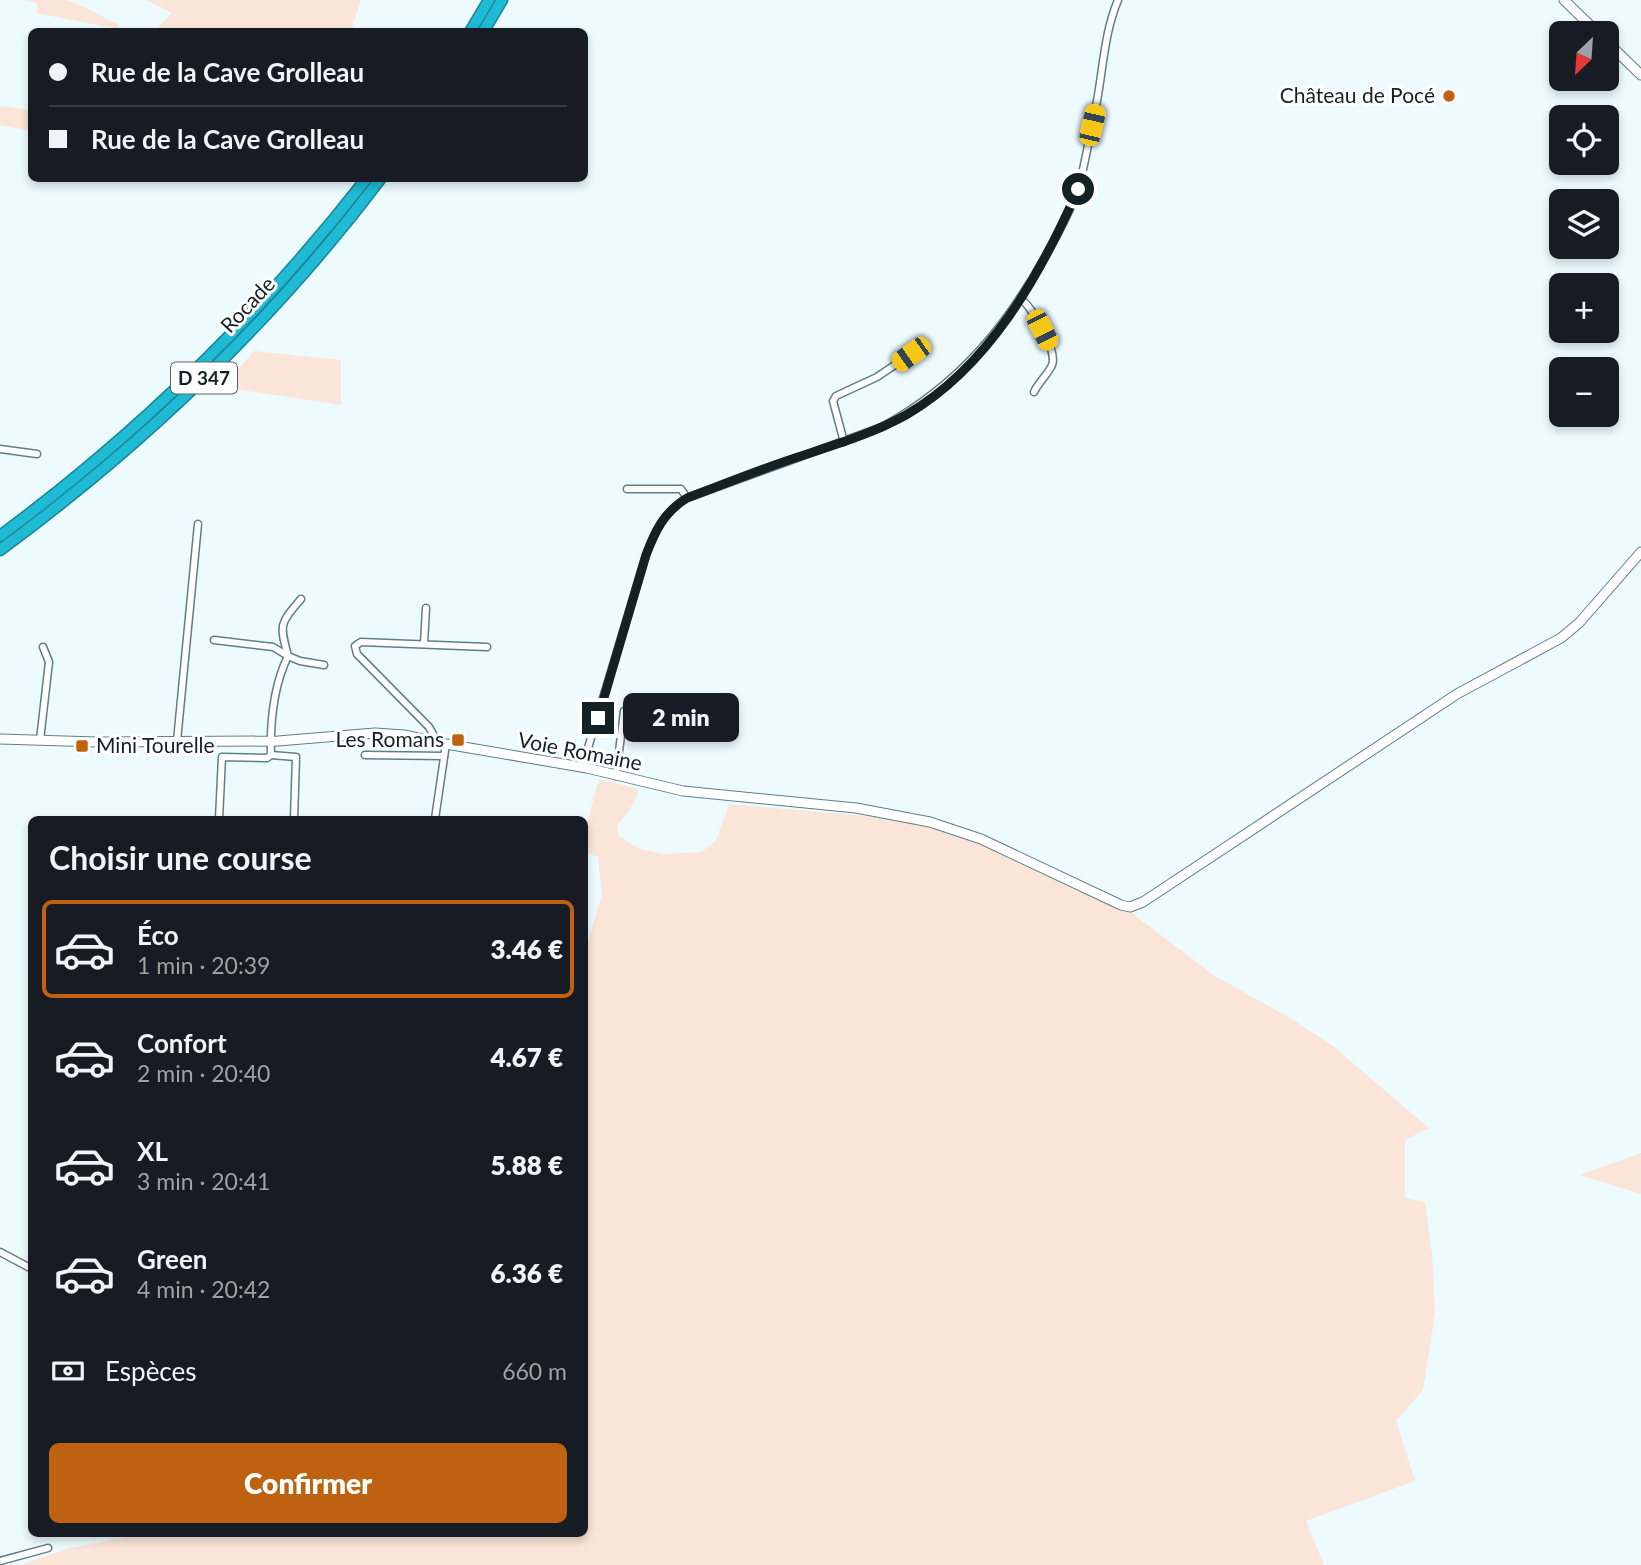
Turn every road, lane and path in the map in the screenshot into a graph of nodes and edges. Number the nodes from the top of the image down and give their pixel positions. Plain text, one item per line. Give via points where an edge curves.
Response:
1 (489, 0) edge
2 (502, 0) edge
3 (1118, 0) edge
4 (1564, 0) edge
5 (1586, 21) edge
6 (472, 28) edge
7 (485, 28) edge
8 (1619, 54) edge
9 (1641, 75) edge
10 (364, 182) edge
11 (378, 182) edge
12 (1020, 298) junction
13 (911, 354) dead end
14 (1034, 392) dead end
15 (844, 442) junction
16 (0, 449) edge
17 (37, 454) dead end
18 (627, 489) dead end
19 (687, 498) junction
20 (198, 524) dead end
21 (0, 536) edge
22 (0, 550) edge
23 (1641, 552) edge
24 (301, 599) dead end
25 (426, 608) dead end
26 (214, 640) dead end
27 (424, 644) junction
28 (43, 647) dead end
29 (487, 647) dead end
30 (288, 656) junction
31 (324, 665) dead end
32 (624, 711) dead end
33 (0, 738) edge
34 (40, 740) junction
35 (269, 740) junction
36 (177, 741) junction
37 (435, 742) junction
38 (446, 744) junction
39 (271, 755) junction
40 (365, 755) dead end
41 (444, 757) junction
42 (582, 768) junction
43 (616, 776) junction
44 (219, 816) edge
45 (294, 816) edge
46 (435, 816) edge
47 (0, 1252) edge
48 (28, 1267) edge
49 (48, 1548) dead end
50 (0, 1561) edge

1 - 6 highway
2 - 7 highway
3 - 12 street via 1110,19 1078,189
4 - 5 street
8 - 9 street
10 - 21 highway, D 347 via 274,290 193,373 103,455
11 - 22 highway, Rocade / D 347 via 295,283 194,388 85,485
12 - 14 street via 1030,307 1054,354 1052,366
12 - 15 street via 971,362 934,395 882,427
13 - 15 street via 836,396 833,401
15 - 19 street
16 - 17 street
18 - 19 street via 681,489
19 - 42 street via 669,511 654,533
20 - 36 street
23 - 43 street, Voie Romaine via 1561,638 1457,694 1135,906 1121,905 974,836 930,822 856,808 696,793
24 - 30 street via 283,621 281,632
25 - 27 street
26 - 30 street via 273,647
27 - 29 street
27 - 37 street via 361,642 355,646 357,654 429,727
28 - 34 street via 49,662
30 - 31 street
30 - 35 street via 278,677
32 - 43 street
33 - 34 street, Voie Romaine
34 - 36 street, Voie Romaine
35 - 36 street, Voie Romaine
35 - 37 street, Voie Romaine via 383,733
35 - 39 street
37 - 38 street, Voie Romaine
38 - 41 street
38 - 42 street, Voie Romaine
39 - 44 street via 222,757
39 - 45 street via 296,757
40 - 41 street
41 - 46 street
42 - 43 street, Voie Romaine
47 - 48 street
49 - 50 street

